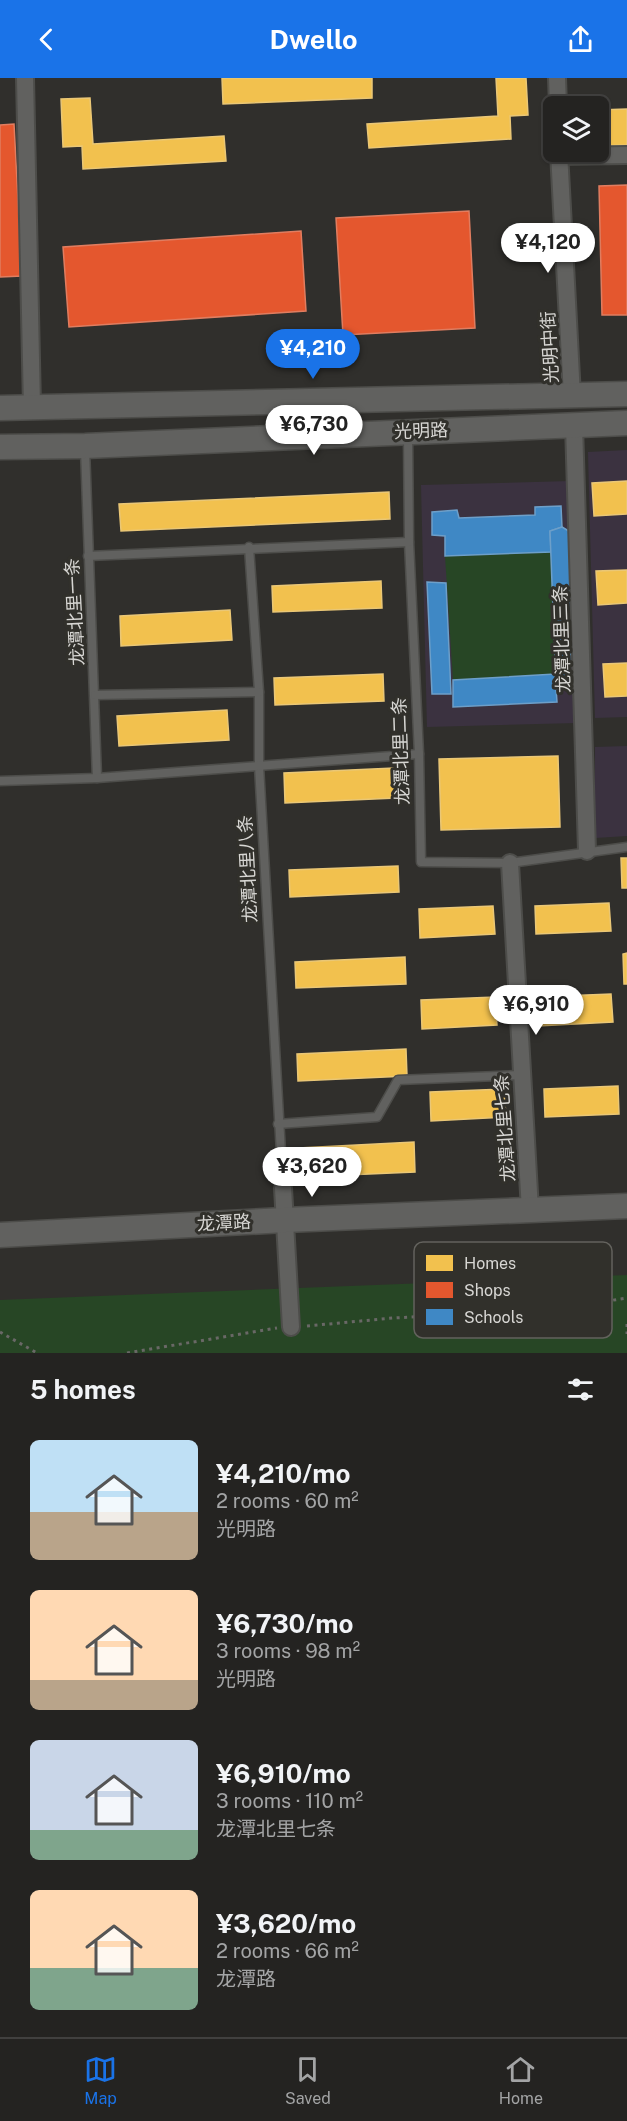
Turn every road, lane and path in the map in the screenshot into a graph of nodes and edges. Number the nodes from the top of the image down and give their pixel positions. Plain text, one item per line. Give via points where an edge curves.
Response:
1 (25, 78) edge
2 (557, 78) edge
3 (558, 96) edge
4 (609, 155) edge
5 (627, 155) edge
6 (559, 162) edge
7 (627, 394) edge
8 (572, 396) junction
9 (32, 407) junction
10 (0, 408) edge
11 (627, 423) edge
12 (574, 425) junction
13 (408, 431) junction
14 (85, 446) junction
15 (0, 447) edge
16 (409, 542) junction
17 (249, 548) junction
18 (88, 555) junction
19 (259, 692) junction
20 (96, 695) junction
21 (419, 754) junction
22 (259, 766) junction
23 (97, 778) junction
24 (0, 781) edge
25 (627, 847) edge
26 (587, 851) junction
27 (510, 863) junction
28 (520, 1076) junction
29 (278, 1124) junction
30 (283, 1188) joint
31 (627, 1206) edge
32 (530, 1210) junction
33 (285, 1220) junction
34 (0, 1235) edge
35 (627, 1298) edge
36 (612, 1301) edge
37 (414, 1317) edge
38 (627, 1324) edge
39 (291, 1327) junction
40 (0, 1332) edge
41 (627, 1334) edge
42 (37, 1353) edge
43 (128, 1353) edge

1 - 9 street
2 - 3 street
4 - 5 street
6 - 8 street, 光明中街
7 - 8 main road, 光明路
8 - 9 main road, 光明路
9 - 10 main road, 光明路
11 - 12 main road, 光明路
12 - 13 main road, 光明路
12 - 26 street, 龙潭北里三条
13 - 14 main road, 光明路
13 - 16 lane, 龙潭北里二条
14 - 15 main road, 光明路
14 - 18 lane, 龙潭北里一条
16 - 17 lane
16 - 21 lane, 龙潭北里二条
17 - 18 lane
17 - 19 lane, 龙潭北里八条
18 - 20 lane, 龙潭北里一条
19 - 20 lane
19 - 22 lane, 龙潭北里八条
20 - 23 lane, 龙潭北里一条
21 - 22 lane
21 - 27 lane, 龙潭北里二条 via 421,862
22 - 23 lane
22 - 29 lane, 龙潭北里八条
23 - 24 lane
25 - 26 lane, 龙潭北里二条
26 - 27 lane, 龙潭北里二条
27 - 28 street, 龙潭北里七条
28 - 29 lane via 398,1080 377,1117
28 - 32 street, 龙潭北里七条
29 - 30 lane, 龙潭北里八条
30 - 33 street
31 - 32 main road, 龙潭路
32 - 33 main road, 龙潭路
33 - 34 main road, 龙潭路
33 - 39 street
35 - 36 path
37 - 39 path
38 - 41 path
39 - 43 path
40 - 42 path

